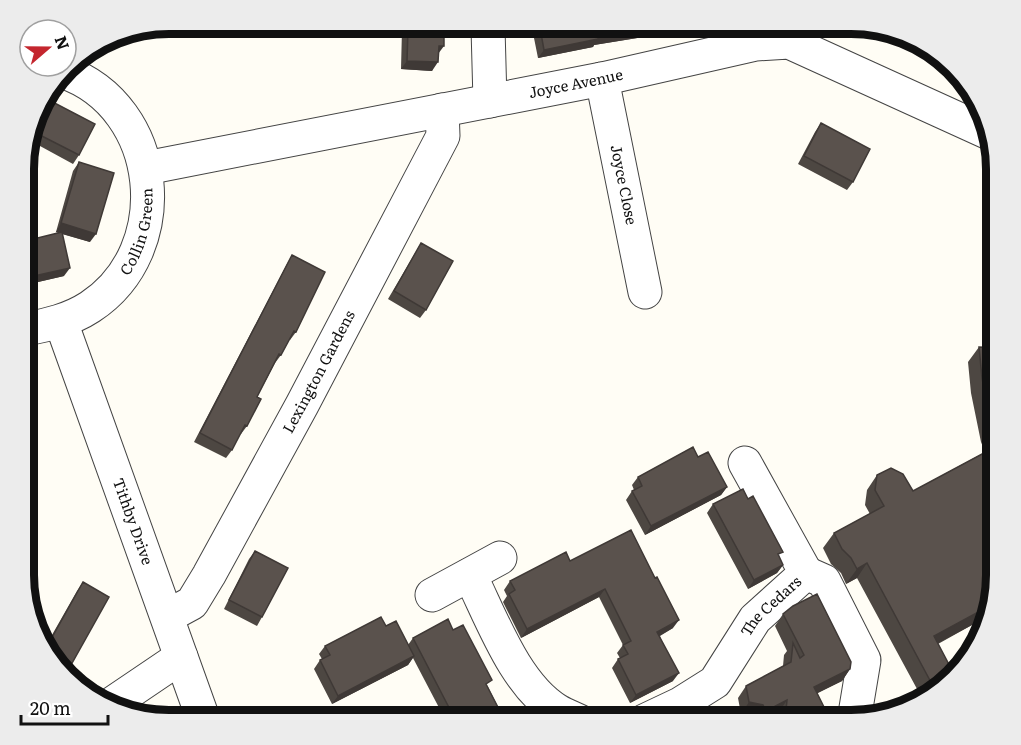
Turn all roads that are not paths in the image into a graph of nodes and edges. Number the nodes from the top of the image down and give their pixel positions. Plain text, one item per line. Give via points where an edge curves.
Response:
1 (488, 34) edge
2 (787, 35) edge
3 (792, 35) edge
4 (78, 77) edge
5 (602, 79) junction
6 (490, 101) junction
7 (442, 110) junction
8 (980, 128) edge
9 (146, 168) junction
10 (645, 292) dead end
11 (61, 322) junction
12 (34, 327) edge
13 (745, 463) dead end
14 (500, 558) dead end
15 (806, 573) junction
16 (470, 575) junction
17 (432, 595) dead end
18 (168, 616) junction
19 (180, 657) junction
20 (118, 700) edge
21 (200, 710) edge
22 (554, 710) edge
23 (667, 710) edge
24 (857, 710) edge

1 - 6 street
2 - 5 street, Joyce Avenue
3 - 8 street, Joyce Avenue
4 - 9 street, Collin Green via 109,100 132,131
5 - 6 street, Joyce Avenue
5 - 10 street, Joyce Close
6 - 7 street, Joyce Avenue
7 - 9 street, Joyce Avenue
7 - 18 street, Lexington Gardens via 443,136 291,425 192,603
9 - 11 street, Collin Green via 149,199 145,231 133,260 114,286 91,307
11 - 12 street, Collin Green
11 - 18 street, Tithby Drive
13 - 15 street, The Cedars
14 - 16 street
15 - 23 street, The Cedars via 755,619 715,682
15 - 24 street via 824,581 864,660
16 - 17 street
16 - 22 street via 514,664
18 - 19 street, Tithby Drive
19 - 20 street
19 - 21 street, Tithby Drive

